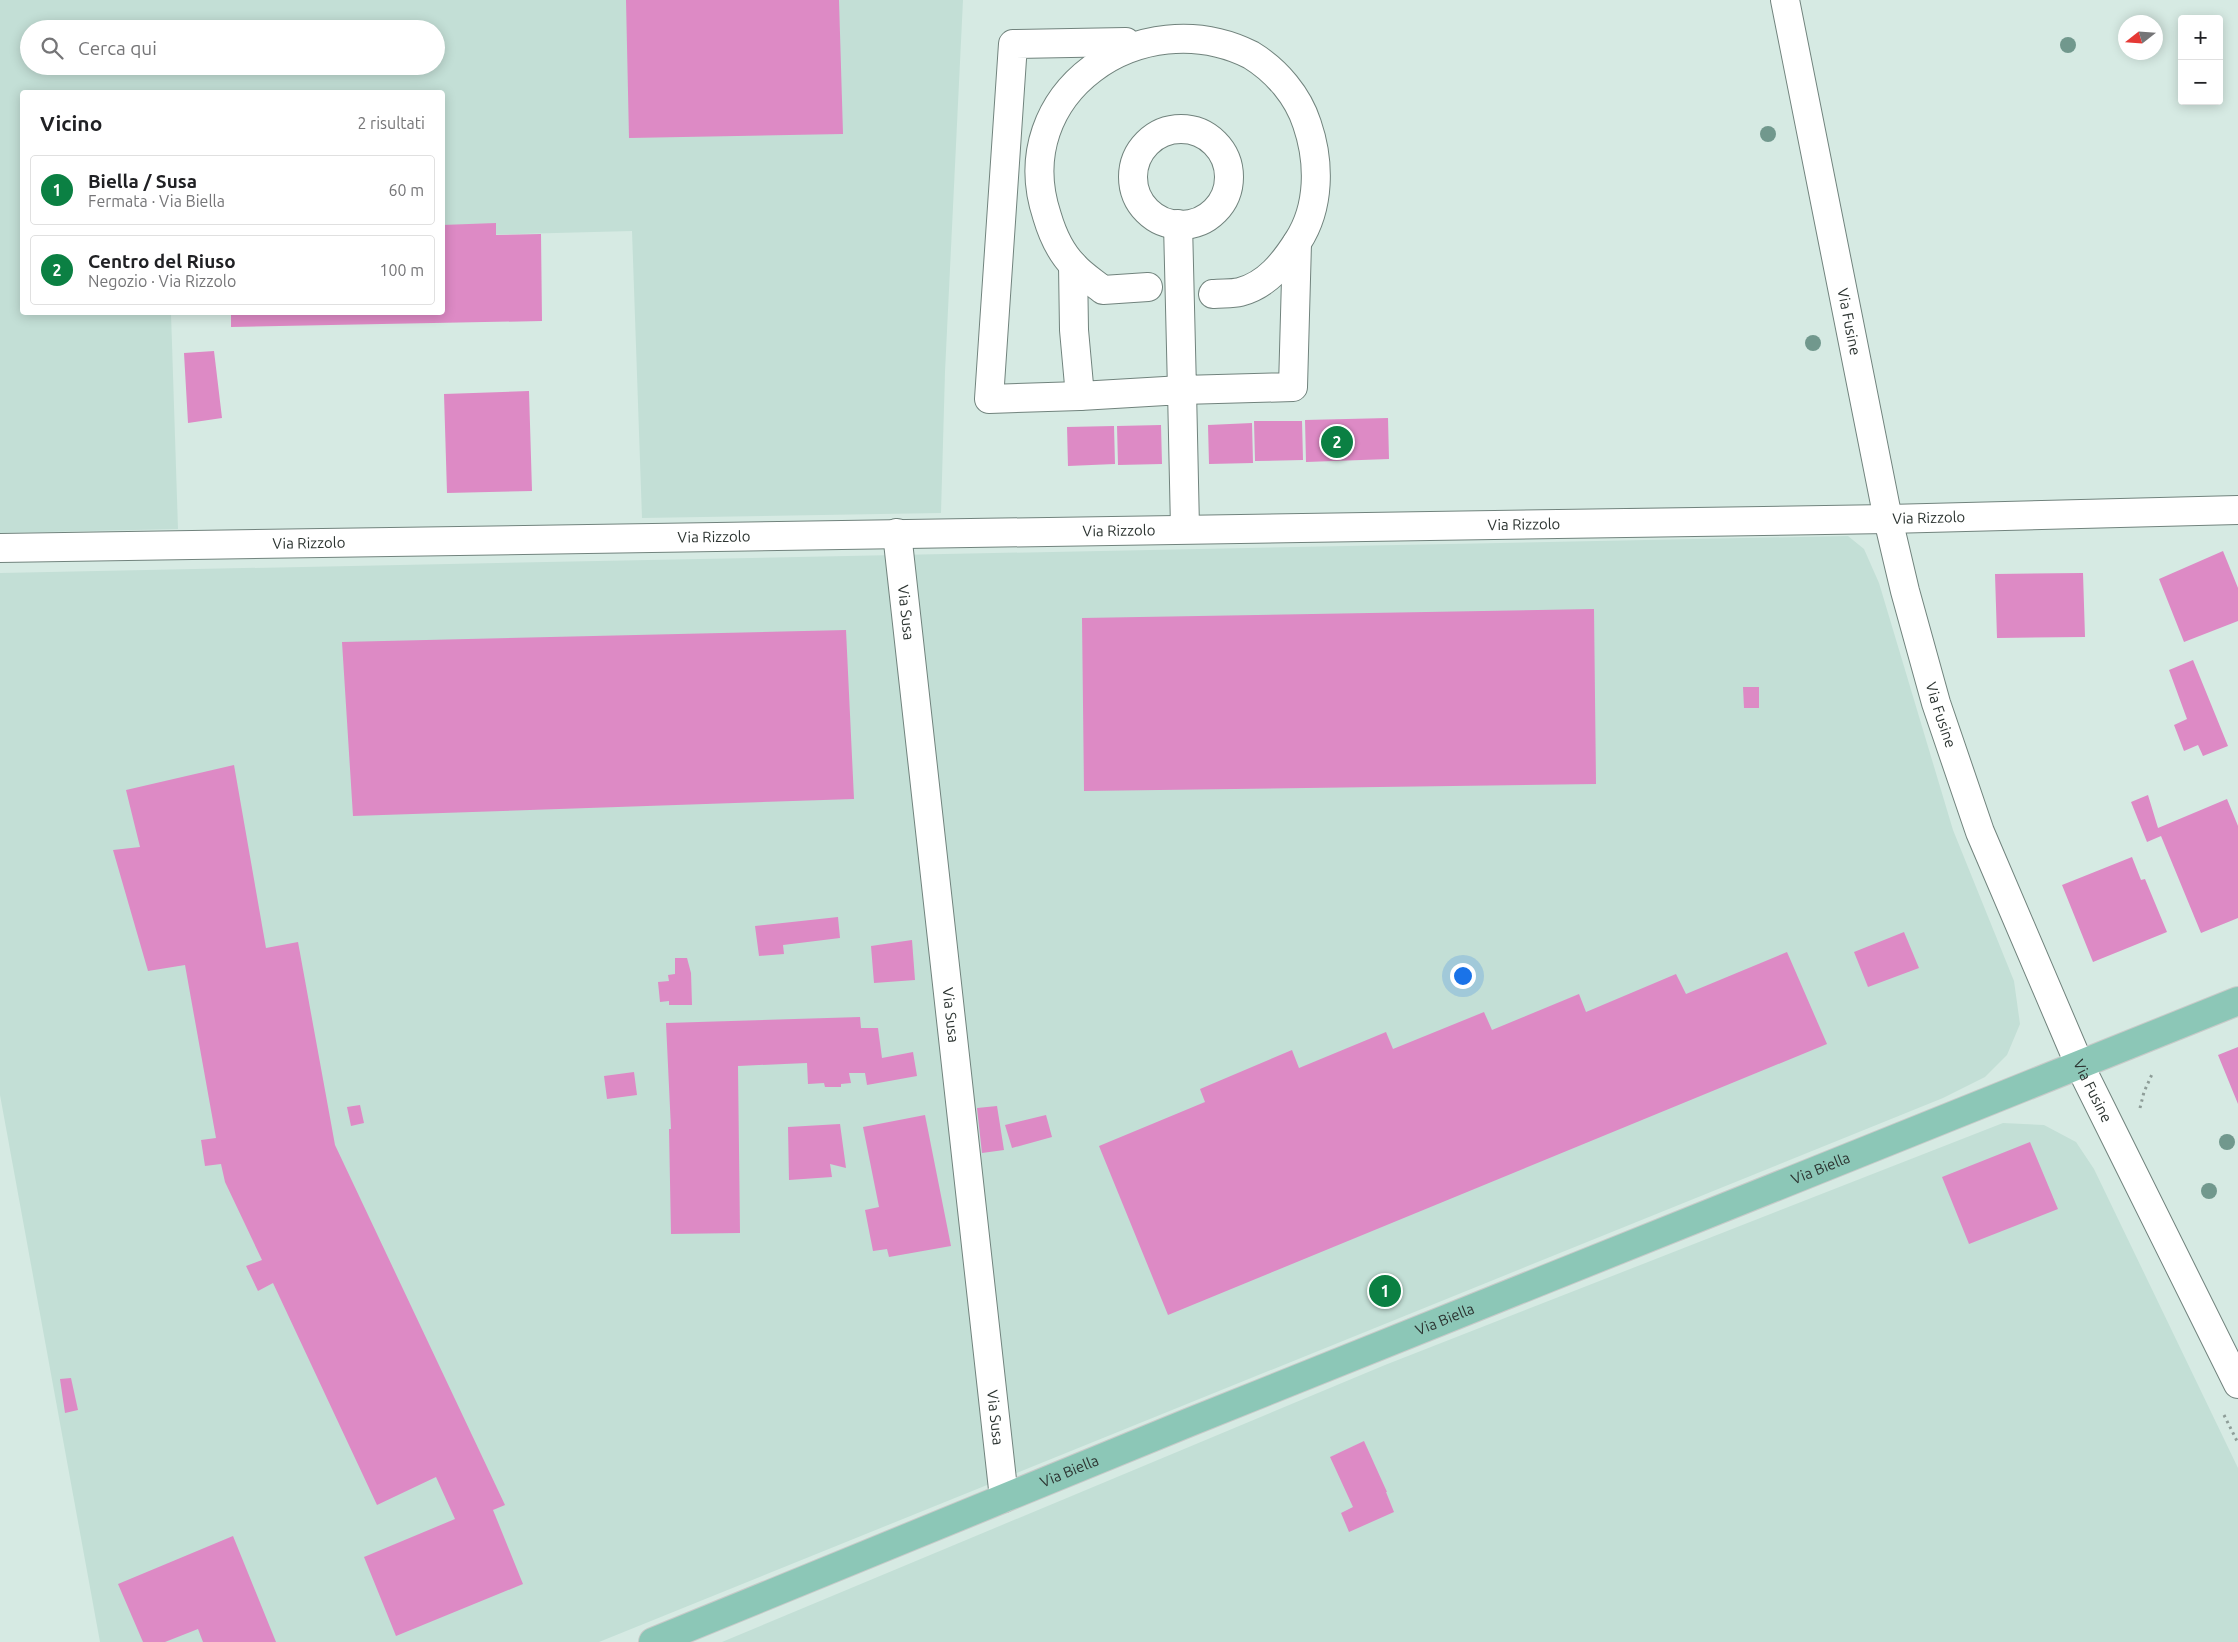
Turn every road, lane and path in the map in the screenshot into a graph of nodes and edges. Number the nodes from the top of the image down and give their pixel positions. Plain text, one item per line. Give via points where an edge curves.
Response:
1 (1784, 0) edge
2 (1129, 42) junction
3 (1178, 224) dead end
4 (1297, 243) junction
5 (1073, 265) junction
6 (1148, 287) dead end
7 (1213, 294) dead end
8 (1182, 390) junction
9 (1080, 396) junction
10 (2238, 510) edge
11 (1888, 519) junction
12 (1185, 528) junction
13 (897, 533) junction
14 (0, 548) edge
15 (2238, 1001) edge
16 (2080, 1066) junction
17 (2158, 1066) dead end
18 (2140, 1110) dead end
19 (2238, 1384) edge
20 (1004, 1498) junction
21 (653, 1642) edge

1 - 11 street, Via Fusine
2 - 4 street via 1176,34 1214,38 1240,48 1266,64 1287,87 1304,113 1313,142 1317,173 1314,203
2 - 5 street via 1104,54 1081,72 1049,119 1041,146 1042,202 1050,228
2 - 9 street via 1013,44 990,399
3 - 8 street
4 - 7 street via 1288,258 1266,281 1240,292
4 - 8 street via 1293,387
5 - 6 street via 1103,290
5 - 9 street
8 - 9 street
8 - 12 street
10 - 11 street, Via Rizzolo
11 - 12 street, Via Rizzolo
11 - 16 street, Via Fusine via 1936,703 1980,832
12 - 13 street, Via Rizzolo
13 - 14 street, Via Rizzolo
13 - 20 street, Via Susa
15 - 16 main road, Via Biella
16 - 19 street, Via Fusine
16 - 20 main road, Via Biella
17 - 18 path via 2149,1078
20 - 21 main road, Via Biella

